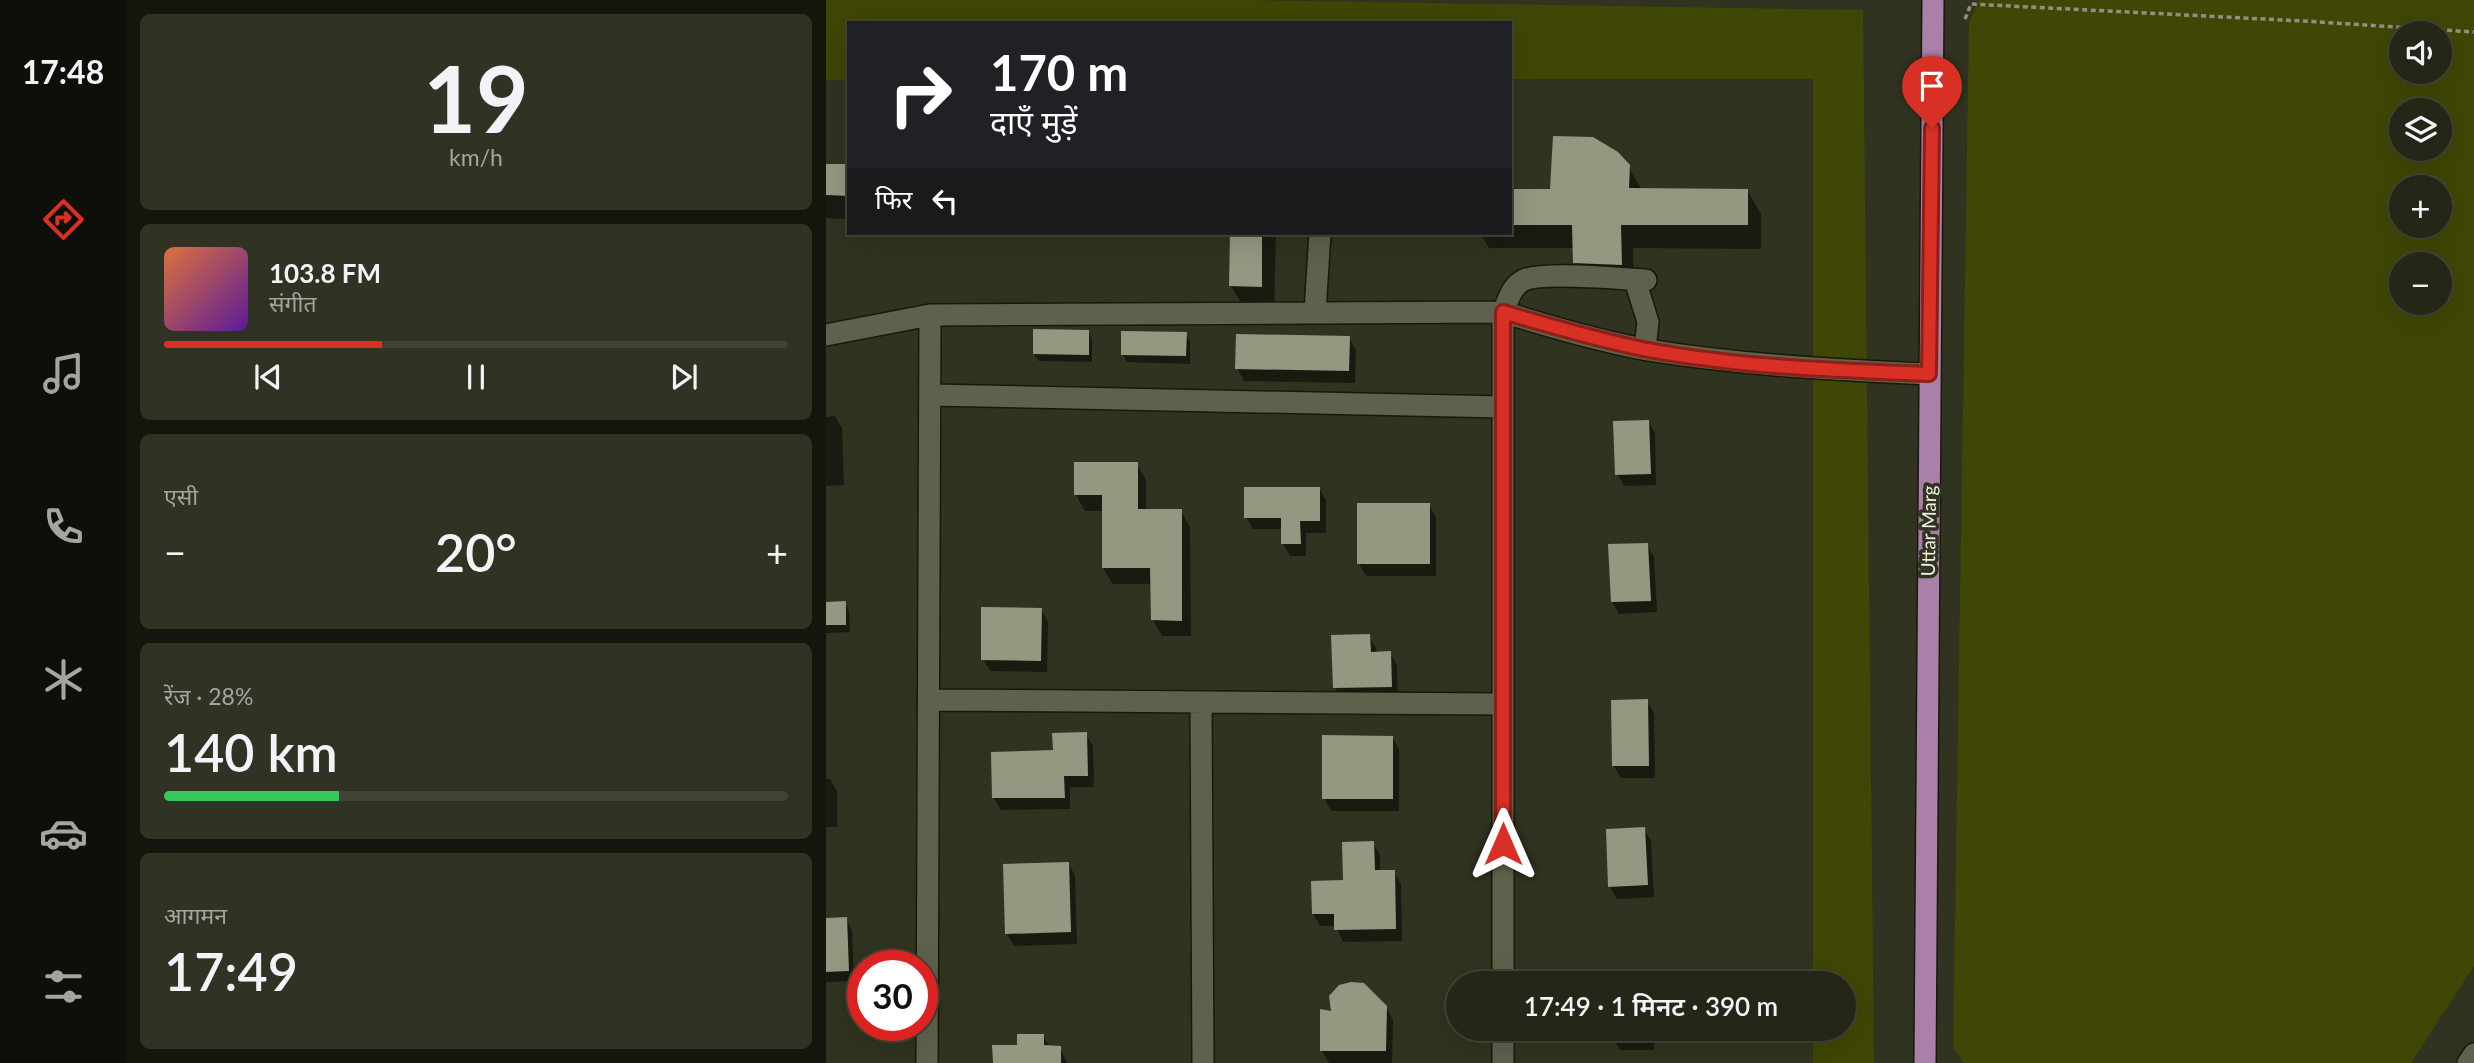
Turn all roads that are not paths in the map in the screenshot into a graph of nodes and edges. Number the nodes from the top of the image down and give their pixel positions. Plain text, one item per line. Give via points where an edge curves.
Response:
1 (1933, 0) edge
2 (1320, 235) edge
3 (1315, 312) junction
4 (1503, 312) junction
5 (930, 315) junction
6 (826, 335) edge
7 (1645, 349) junction
8 (1929, 374) junction
9 (931, 395) junction
10 (1503, 407) junction
11 (929, 700) junction
12 (1201, 702) junction
13 (1503, 704) junction
14 (1503, 971) edge
15 (1503, 1041) edge
16 (2474, 1054) edge
17 (1928, 1060) edge
18 (927, 1063) edge
19 (1203, 1063) edge
20 (1503, 1063) edge
21 (2468, 1063) edge

1 - 8 main road, Uttar Marg
2 - 3 street
3 - 4 street
3 - 5 street
4 - 7 street
4 - 7 street via 1512,290 1524,280 1641,280 1648,322
4 - 10 street
5 - 6 street
5 - 9 street
7 - 8 street via 1777,367
8 - 17 main road, Uttar Marg
9 - 10 street
9 - 11 street
10 - 13 street
11 - 12 street
11 - 18 street
12 - 13 street
12 - 19 street
13 - 14 street
15 - 20 street
16 - 21 street

